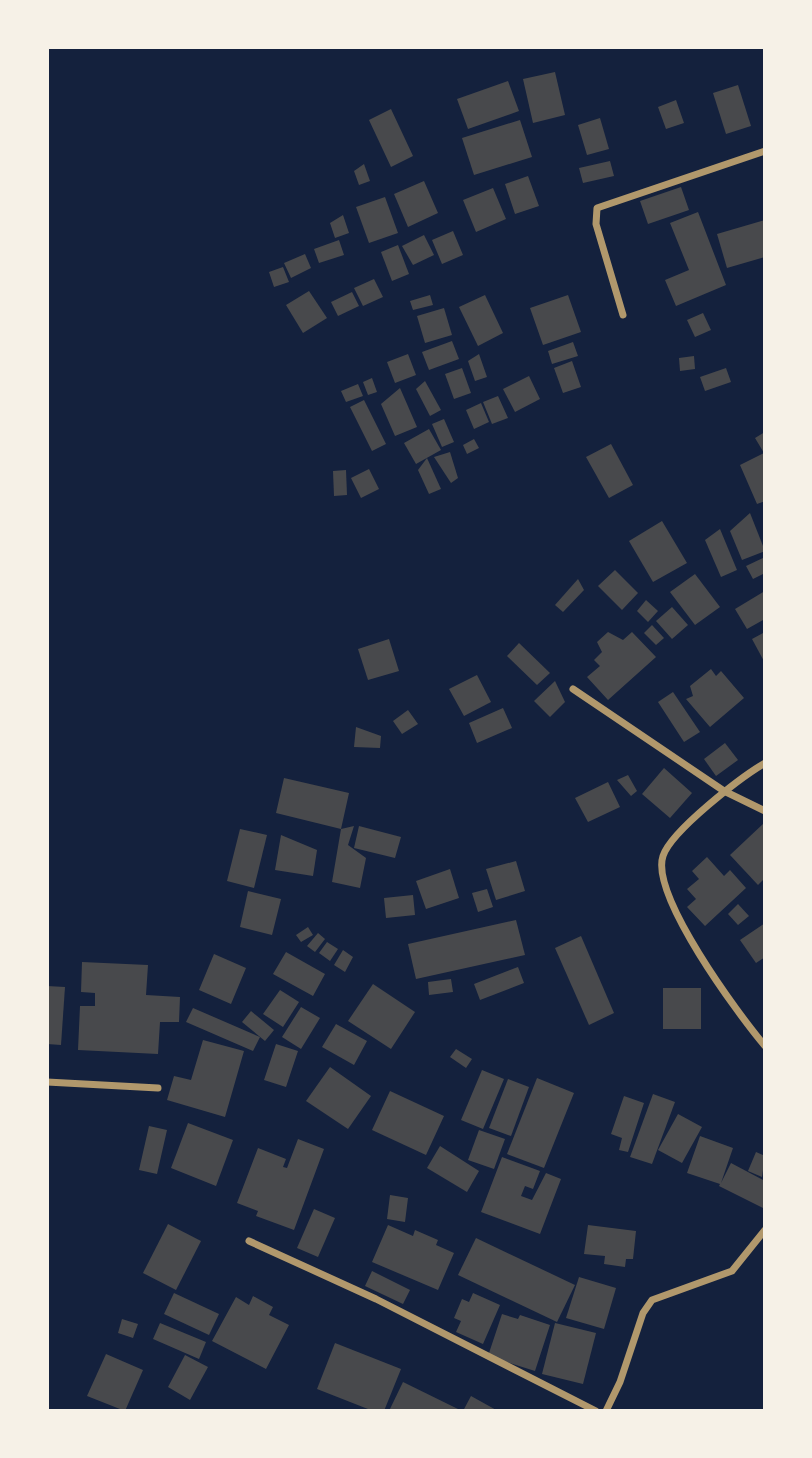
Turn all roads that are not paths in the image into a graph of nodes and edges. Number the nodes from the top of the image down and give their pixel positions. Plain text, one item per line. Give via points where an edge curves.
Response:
1 (765, 150) edge
2 (623, 315) dead end
3 (573, 689) dead end
4 (765, 763) edge
5 (724, 791) junction
6 (765, 811) edge
7 (765, 1046) edge
8 (47, 1082) edge
9 (158, 1088) dead end
10 (765, 1230) edge
11 (249, 1241) dead end
12 (596, 1411) edge
13 (606, 1411) edge

1 - 2 street via 597,208 596,224
3 - 5 street
4 - 5 street
5 - 6 street
5 - 7 street via 669,844 662,858 662,876 679,922
8 - 9 street
10 - 13 street via 732,1271 652,1300
11 - 12 street via 376,1299

